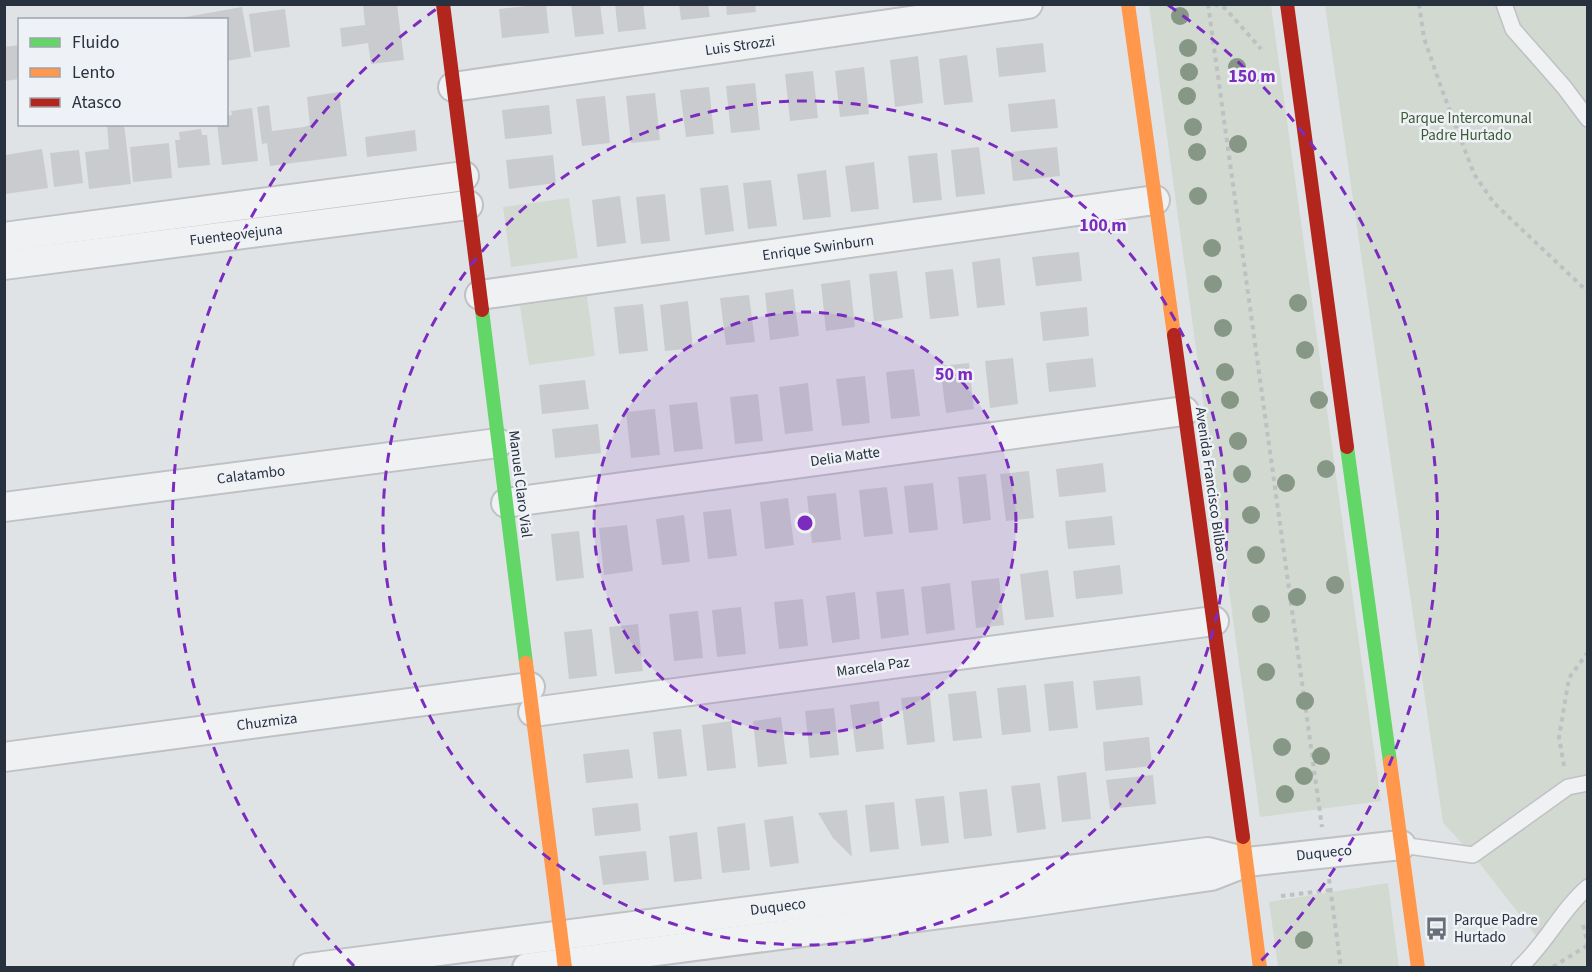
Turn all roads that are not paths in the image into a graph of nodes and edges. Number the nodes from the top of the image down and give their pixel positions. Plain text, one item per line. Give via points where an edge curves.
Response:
1 (443, 4) edge
2 (1028, 4) edge
3 (1128, 4) edge
4 (1287, 4) edge
5 (1504, 4) edge
6 (453, 87) junction
7 (1581, 105) edge
8 (1587, 119) edge
9 (464, 176) junction
10 (1155, 200) junction
11 (468, 205) junction
12 (4, 237) edge
13 (4, 265) edge
14 (480, 295) junction
15 (1184, 411) junction
16 (498, 443) junction
17 (506, 503) junction
18 (4, 507) edge
19 (1214, 621) junction
20 (531, 700) junction
21 (4, 756) edge
22 (1587, 783) edge
23 (1401, 845) junction
24 (1247, 862) junction
25 (1587, 887) edge
26 (564, 955) edge
27 (308, 968) edge
28 (527, 968) edge
29 (1260, 968) edge
30 (1418, 968) edge
31 (1519, 968) edge

1 - 6 main road, Manuel Claro Vial
2 - 6 street, Luis Strozzi
3 - 10 main road, Avenida Francisco Bilbao
4 - 23 main road
5 - 7 lane via 1513,29
6 - 9 main road, Manuel Claro Vial
7 - 8 lane
9 - 11 main road, Manuel Claro Vial
9 - 12 street, Fuenteovejuna
10 - 14 street, Enrique Swinburn
10 - 15 main road, Avenida Francisco Bilbao
11 - 13 street, Fuenteovejuna
11 - 14 main road, Manuel Claro Vial
14 - 16 main road, Manuel Claro Vial
15 - 17 street, Delia Matte
15 - 19 main road, Avenida Francisco Bilbao
16 - 17 main road, Manuel Claro Vial
16 - 18 street, Calatambo
17 - 20 main road, Manuel Claro Vial
19 - 20 street, Marcela Paz
19 - 24 main road, Avenida Francisco Bilbao
20 - 21 street, Chuzmiza
20 - 26 main road, Manuel Claro Vial
22 - 23 lane via 1568,787 1473,855
23 - 24 street, Duqueco
23 - 30 main road
24 - 26 street, Duqueco via 1208,852
24 - 29 main road, Avenida Francisco Bilbao
25 - 31 lane
26 - 27 street, Duqueco
26 - 28 street, Duqueco

